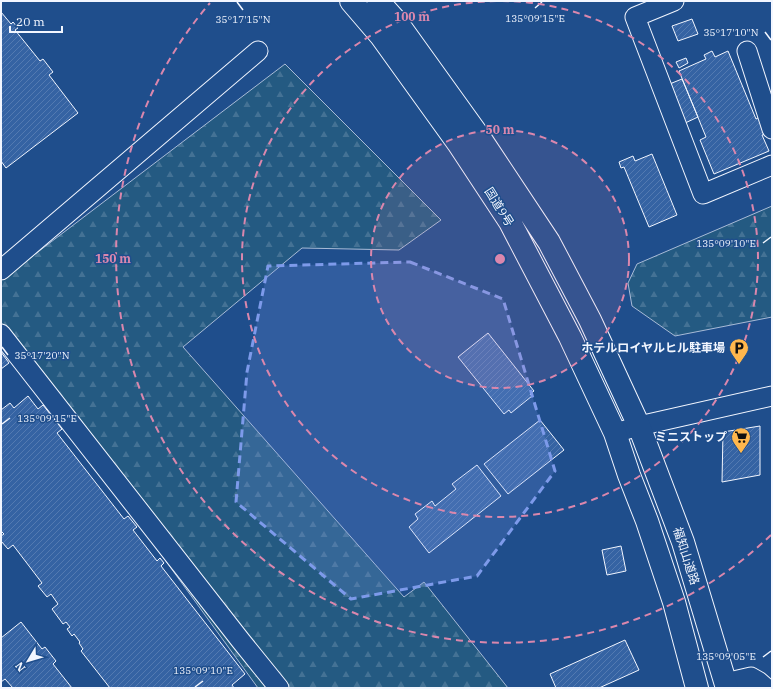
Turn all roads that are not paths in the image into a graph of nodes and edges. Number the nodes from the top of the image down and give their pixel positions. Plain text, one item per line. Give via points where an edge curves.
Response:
1 (351, 1) edge
2 (378, 1) edge
3 (674, 1) edge
4 (258, 51) dead end
5 (747, 51) dead end
6 (772, 129) edge
7 (772, 165) edge
8 (1, 270) edge
9 (1, 334) edge
10 (772, 396) edge
11 (639, 426) junction
12 (615, 433) junction
13 (726, 685) edge
14 (279, 688) edge
15 (697, 688) edge
16 (766, 688) edge

1 - 12 highway, 国道9号 via 381,36 458,143 510,222 570,337
2 - 11 highway, 国道9号 via 396,21 480,138 549,242 590,320
3 - 7 street via 635,17 703,194
4 - 8 street
5 - 6 street
9 - 14 street
10 - 11 street
11 - 12 street
11 - 13 highway, 福知山道路 via 683,542
12 - 15 highway via 674,602
13 - 16 street via 751,676

